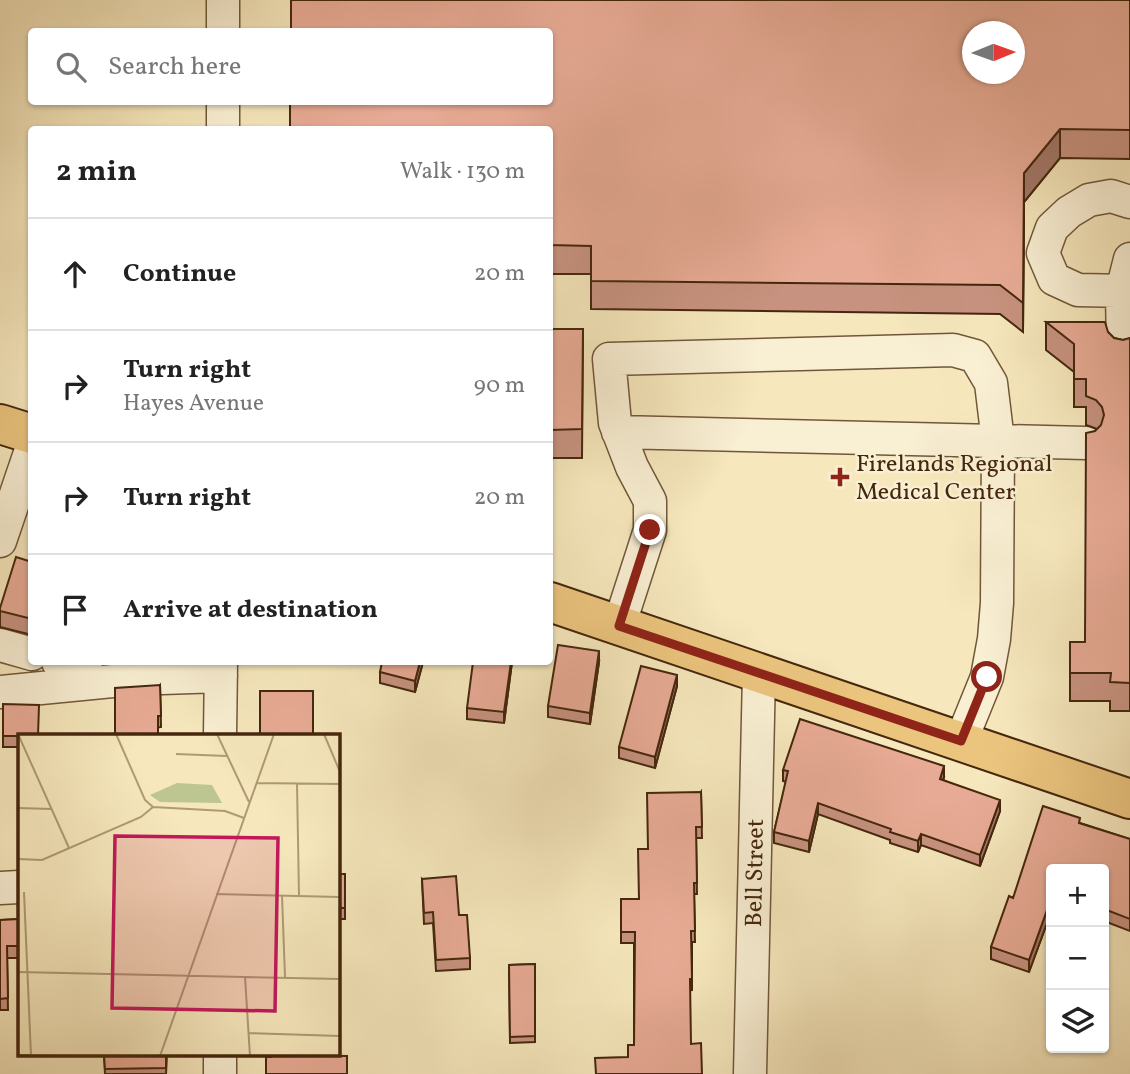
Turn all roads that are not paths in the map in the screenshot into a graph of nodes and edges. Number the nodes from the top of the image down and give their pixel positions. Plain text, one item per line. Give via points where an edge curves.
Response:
1 (223, 0) edge
2 (223, 28) edge
3 (223, 105) edge
4 (223, 126) edge
5 (1130, 202) edge
6 (1130, 259) edge
7 (1126, 292) edge
8 (1123, 350) edge
9 (0, 424) edge
10 (28, 432) edge
11 (618, 432) junction
12 (998, 441) junction
13 (1086, 443) edge
14 (28, 464) edge
15 (13, 527) edge
16 (553, 603) edge
17 (619, 626) junction
18 (0, 645) edge
19 (28, 653) edge
20 (79, 669) edge
21 (221, 669) edge
22 (133, 670) edge
23 (758, 673) junction
24 (0, 692) edge
25 (220, 734) edge
26 (961, 741) junction
27 (1130, 799) edge
28 (18, 887) edge
29 (0, 888) edge
30 (220, 1056) edge
31 (220, 1074) edge
32 (750, 1074) edge

1 - 2 street
3 - 4 street
5 - 7 street via 1111,196 1089,200 1052,228 1043,253 1054,279 1078,290
6 - 7 street
7 - 8 street
9 - 10 main road
11 - 12 street
11 - 12 street via 609,359 953,350 975,356 991,383
11 - 17 street via 650,501 650,530
12 - 13 street
12 - 26 street via 994,639 987,677
14 - 15 street
16 - 17 main road
17 - 23 main road
18 - 19 street
20 - 22 street
20 - 24 street
21 - 22 street
21 - 25 street
23 - 26 main road
23 - 32 street, Bell Street
26 - 27 main road
28 - 29 street
30 - 31 street

